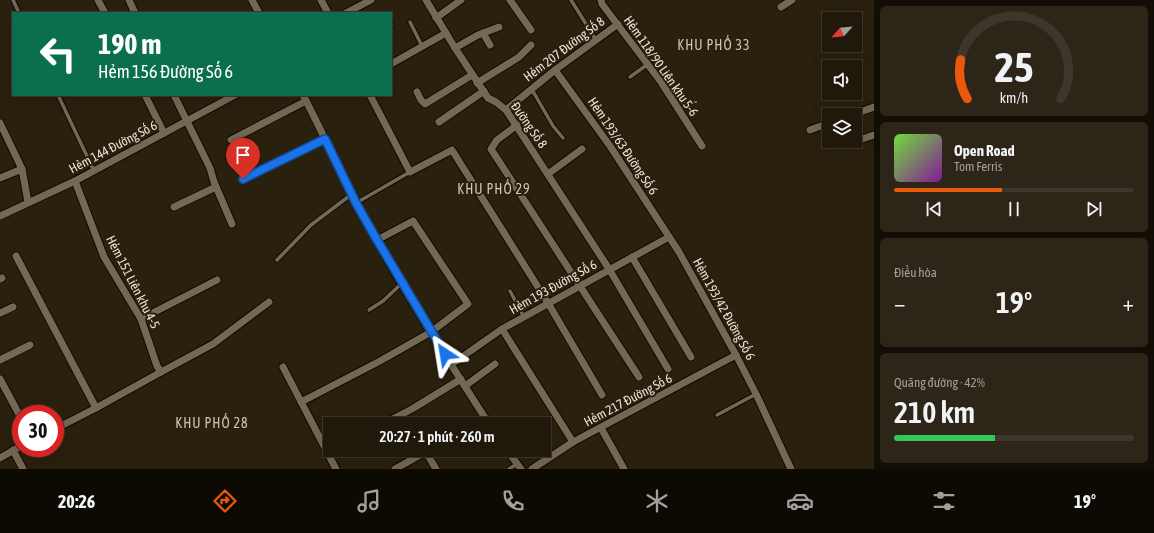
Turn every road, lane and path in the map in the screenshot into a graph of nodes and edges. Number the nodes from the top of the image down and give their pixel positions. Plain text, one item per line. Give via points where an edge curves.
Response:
1 (13, 0) edge
2 (98, 0) edge
3 (129, 0) edge
4 (252, 0) edge
5 (321, 0) edge
6 (371, 0) edge
7 (426, 0) edge
8 (460, 0) edge
9 (510, 0) edge
10 (570, 0) edge
11 (601, 0) edge
12 (792, 0) edge
13 (781, 7) dead end
14 (19, 12) edge
15 (104, 12) edge
16 (135, 12) edge
17 (258, 12) edge
18 (327, 12) edge
19 (348, 12) edge
20 (436, 18) junction
21 (410, 22) dead end
22 (618, 24) junction
23 (499, 27) dead end
24 (530, 30) dead end
25 (446, 33) junction
26 (483, 33) junction
27 (596, 40) junction
28 (490, 45) dead end
29 (531, 45) dead end
30 (422, 46) junction
31 (454, 48) junction
32 (392, 63) edge
33 (648, 64) junction
34 (555, 70) junction
35 (472, 75) junction
36 (630, 77) dead end
37 (477, 83) junction
38 (530, 90) junction
39 (484, 91) junction
40 (417, 92) dead end
41 (58, 96) edge
42 (146, 96) edge
43 (174, 96) edge
44 (233, 96) edge
45 (371, 96) edge
46 (305, 98) edge
47 (698, 102) dead end
48 (676, 105) junction
49 (874, 107) edge
50 (506, 110) junction
51 (862, 111) edge
52 (186, 120) junction
53 (439, 122) dead end
54 (0, 123) edge
55 (516, 125) junction
56 (822, 126) edge
57 (810, 130) dead end
58 (164, 133) junction
59 (874, 135) edge
60 (563, 138) dead end
61 (325, 139) junction
62 (862, 139) dead end
63 (231, 140) dead end
64 (702, 146) dead end
65 (582, 148) dead end
66 (22, 169) junction
67 (94, 171) junction
68 (410, 172) junction
69 (548, 174) junction
70 (0, 178) edge
71 (243, 179) dead end
72 (75, 181) junction
73 (216, 187) junction
74 (352, 194) junction
75 (28, 202) junction
76 (356, 203) junction
77 (174, 207) dead end
78 (0, 216) edge
79 (232, 224) dead end
80 (669, 237) junction
81 (377, 240) junction
82 (16, 256) dead end
83 (632, 257) junction
84 (277, 260) dead end
85 (609, 269) junction
86 (217, 280) dead end
87 (402, 284) junction
88 (580, 286) junction
89 (510, 290) dead end
90 (269, 302) dead end
91 (548, 303) junction
92 (13, 307) dead end
93 (369, 310) dead end
94 (0, 313) edge
95 (524, 317) junction
96 (140, 319) junction
97 (502, 329) junction
98 (431, 332) junction
99 (30, 345) dead end
100 (736, 355) junction
101 (691, 357) dead end
102 (0, 360) edge
103 (452, 364) junction
104 (495, 364) dead end
105 (283, 367) dead end
106 (668, 369) dead end
107 (161, 372) junction
108 (639, 377) dead end
109 (0, 378) edge
110 (460, 379) junction
111 (465, 386) junction
112 (756, 394) junction
113 (602, 395) dead end
114 (301, 402) junction
115 (14, 405) edge
116 (96, 408) junction
117 (717, 415) dead end
118 (397, 417) edge
119 (484, 417) edge
120 (64, 424) edge
121 (601, 428) junction
122 (323, 439) edge
123 (573, 442) junction
124 (12, 450) edge
125 (16, 457) edge
126 (332, 457) edge
127 (417, 457) edge
128 (431, 457) edge
129 (512, 457) edge
130 (0, 458) edge
131 (519, 466) edge
132 (23, 469) edge
133 (336, 469) edge
134 (395, 469) edge
135 (436, 469) edge
136 (510, 469) edge
137 (532, 469) edge
138 (624, 469) edge
139 (791, 469) edge

1 - 14 lane
2 - 15 street
3 - 16 street
4 - 17 street
5 - 18 street
6 - 19 street
7 - 20 street, Đường Số 8
8 - 20 street
9 - 24 street
10 - 27 lane
11 - 22 street, Hẻm 118/90 Liên khu 5-6
12 - 13 street
20 - 25 street, Đường Số 8
21 - 30 lane
22 - 27 street, Hẻm 207 Đường Số 8
22 - 33 street, Hẻm 118/90 Liên khu 5-6
23 - 26 street
25 - 30 street
25 - 31 street, Đường Số 8
26 - 28 street
26 - 31 street
27 - 34 street, Hẻm 207 Đường Số 8
29 - 37 street via 519,57
30 - 32 street
31 - 35 street, Đường Số 8
33 - 36 lane
33 - 48 street, Hẻm 118/90 Liên khu 5-6
34 - 38 street, Hẻm 207 Đường Số 8
34 - 80 street, Hẻm 193/63 Đường Số 6 via 610,146
35 - 37 street, Đường Số 8
35 - 40 street via 425,104
37 - 39 street, Đường Số 8
38 - 50 street, Hẻm 207 Đường Số 8
38 - 60 lane
39 - 50 street, Đường Số 8 via 488,98
39 - 53 street
41 - 67 lane
42 - 58 street
43 - 52 street
44 - 52 street, Hẻm 144 Đường Số 6
45 - 68 street
46 - 61 street
46 - 63 street
47 - 48 path
48 - 64 street, Hẻm 118/90 Liên khu 5-6
49 - 51 street
50 - 55 street, Đường Số 8
52 - 58 street, Hẻm 144 Đường Số 6
52 - 73 street via 210,168
54 - 66 street
55 - 69 street, Đường Số 8
55 - 88 street via 497,140 491,149
56 - 57 street
58 - 67 street, Hẻm 144 Đường Số 6
59 - 62 street
61 - 71 street
61 - 74 street
65 - 69 street
66 - 70 street
66 - 75 street
67 - 72 street, Hẻm 144 Đường Số 6
68 - 76 lane
68 - 91 street via 452,150
69 - 85 street, Đường Số 8
72 - 75 street, Hẻm 144 Đường Số 6
72 - 96 street, Hẻm 151 Liên khu 4-5 via 104,257
73 - 77 street
73 - 79 street
74 - 76 street
74 - 84 lane via 311,225
75 - 78 street, Hẻm 144 Đường Số 6
76 - 81 street
80 - 83 street, Hẻm 193 Đường Số 6
80 - 100 street, Hẻm 193/42 Đường Số 6
81 - 87 street
81 - 98 street via 413,221 468,304
82 - 116 street
83 - 85 street, Hẻm 193 Đường Số 6
83 - 101 street
85 - 88 street, Hẻm 193 Đường Số 6
85 - 106 street, Đường Số 8
86 - 96 street
87 - 93 lane
87 - 98 street
88 - 91 street, Hẻm 193 Đường Số 6
88 - 108 street
89 - 95 lane
90 - 107 street via 213,344
91 - 95 street, Hẻm 193 Đường Số 6
91 - 113 street
92 - 94 street
95 - 97 street, Hẻm 193 Đường Số 6
96 - 107 street, Hẻm 151 Liên khu 4-5
97 - 103 street, Hẻm 193 Đường Số 6
97 - 123 street
98 - 103 street
98 - 114 street
99 - 102 street
100 - 112 street, Hẻm 193/42 Đường Số 6
100 - 121 street, Hẻm 217 Đường Số 6
103 - 110 street
104 - 111 street
105 - 114 street
107 - 116 street
109 - 115 street
110 - 111 street
110 - 118 street
111 - 119 street
112 - 117 lane
112 - 139 street, Hẻm 193/42 Đường Số 6
114 - 122 street
116 - 120 street
121 - 123 street, Hẻm 217 Đường Số 6
121 - 138 street
123 - 137 street, Hẻm 217 Đường Số 6
124 - 130 street
125 - 132 street
126 - 133 street
127 - 134 street
128 - 135 street
129 - 131 street
131 - 136 lane

